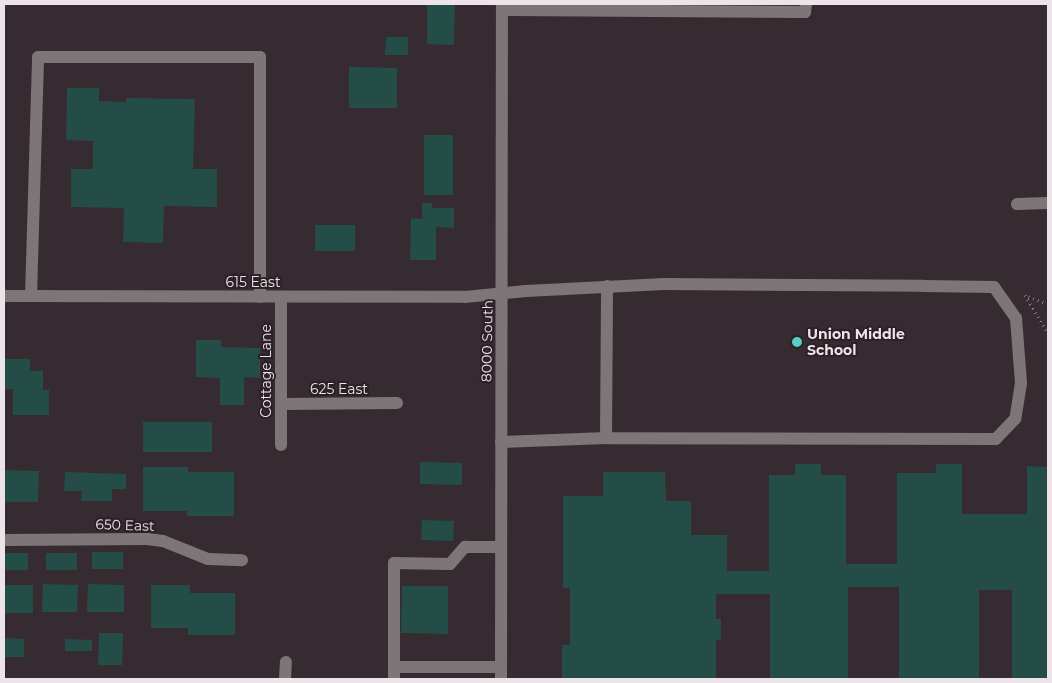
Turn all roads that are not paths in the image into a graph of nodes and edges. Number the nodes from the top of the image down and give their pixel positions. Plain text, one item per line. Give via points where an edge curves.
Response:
1 (806, 4) edge
2 (502, 7) edge
3 (1017, 204) dead end
4 (1048, 204) edge
5 (607, 286) junction
6 (503, 293) junction
7 (4, 296) edge
8 (31, 296) junction
9 (260, 297) junction
10 (281, 297) junction
11 (397, 403) dead end
12 (281, 404) junction
13 (606, 438) junction
14 (501, 442) junction
15 (281, 445) dead end
16 (4, 540) edge
17 (501, 547) junction
18 (242, 560) dead end
19 (286, 662) dead end
20 (394, 673) edge
21 (454, 673) edge
22 (501, 673) edge
23 (285, 679) edge

1 - 2 street via 805,12
2 - 6 street, 8000 South
3 - 4 street
5 - 6 street, 615 East
5 - 13 street
5 - 13 street, 615 East via 994,287 1016,318 1021,383 1015,419 996,439
6 - 10 street, 615 East via 465,297
6 - 14 street, 8000 South
7 - 8 street, 615 East
8 - 9 street, 615 East
8 - 9 street via 38,57 260,57
9 - 10 street, 615 East
10 - 12 street, Cottage Lane
11 - 12 street, 625 East
12 - 15 street, Cottage Lane
13 - 14 street
14 - 17 street, 8000 South
16 - 18 street, 650 East via 147,539 162,541 208,559
17 - 20 street via 465,547 450,564 394,562
17 - 22 street, 8000 South
19 - 23 street
20 - 21 street
21 - 22 street

